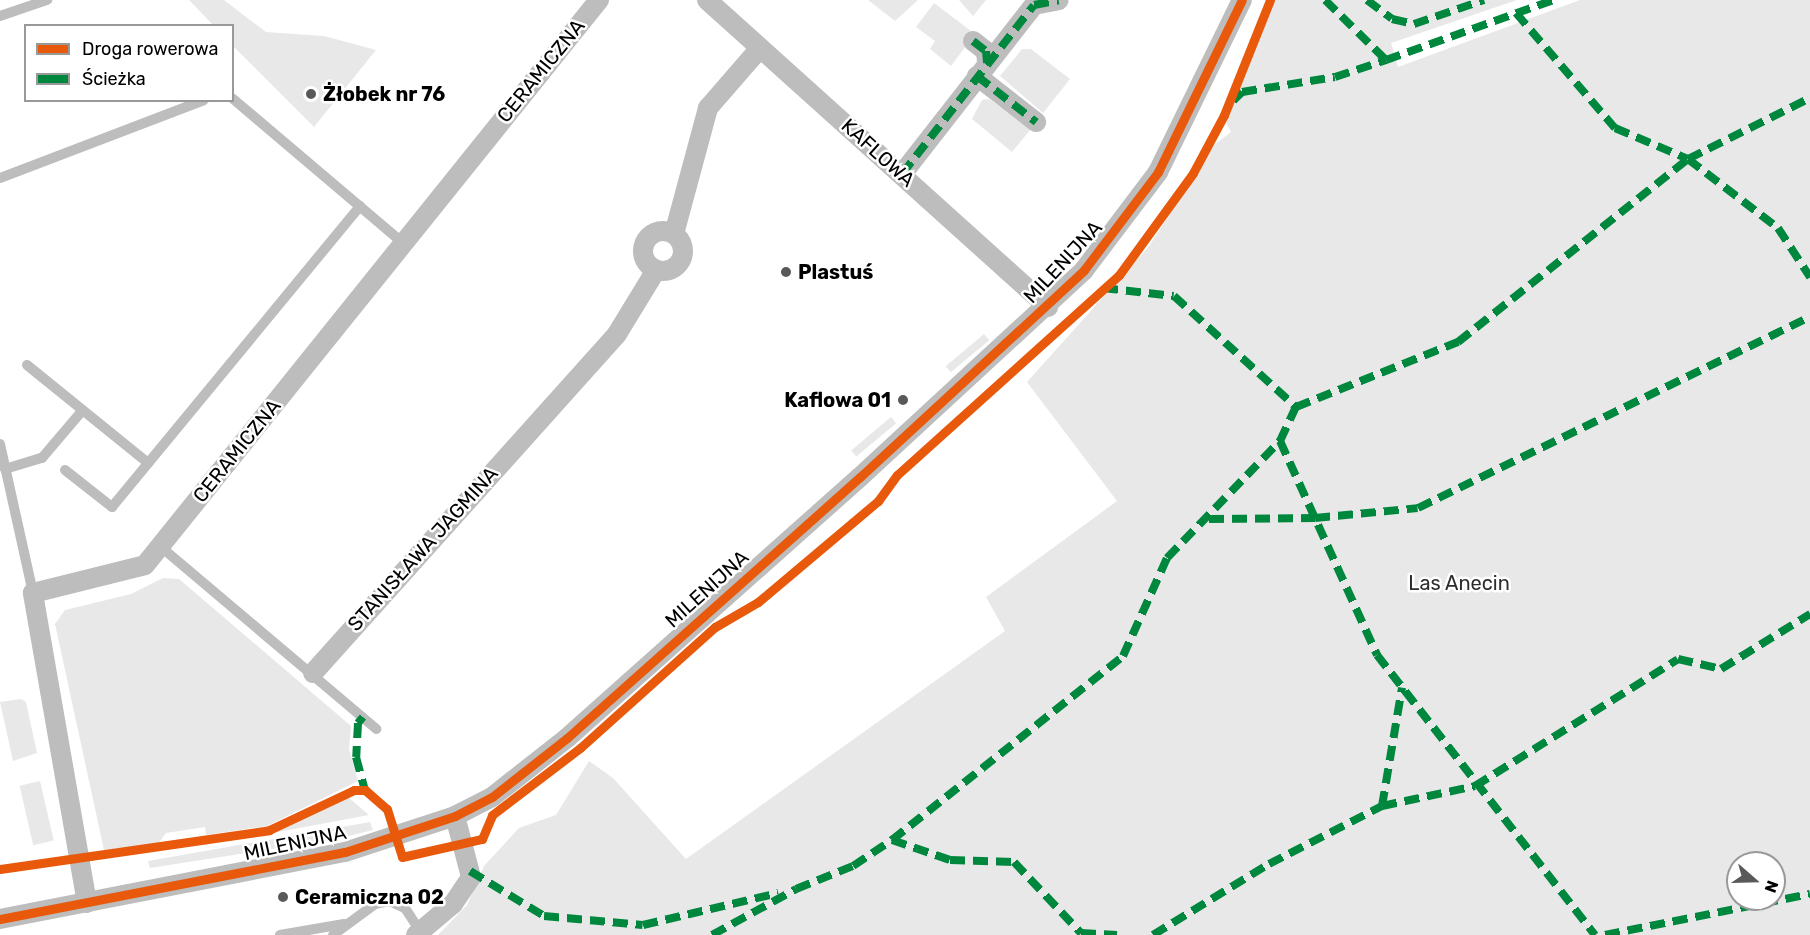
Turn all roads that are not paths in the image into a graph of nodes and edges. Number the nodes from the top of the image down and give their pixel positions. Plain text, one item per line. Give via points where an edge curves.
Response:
1 (47, 0) edge
2 (599, 0) edge
3 (707, 0) edge
4 (1059, 0) edge
5 (1242, 0) edge
6 (0, 16) edge
7 (973, 41) dead end
8 (760, 48) junction
9 (982, 70) junction
10 (234, 100) edge
11 (199, 102) edge
12 (1036, 122) dead end
13 (903, 174) junction
14 (0, 178) edge
15 (360, 206) junction
16 (674, 234) junction
17 (403, 243) junction
18 (656, 270) junction
19 (1048, 306) junction
20 (27, 365) dead end
21 (82, 411) junction
22 (0, 444) edge
23 (148, 463) junction
24 (5, 469) junction
25 (65, 470) dead end
26 (161, 547) junction
27 (33, 593) junction
28 (312, 673) junction
29 (376, 729) dead end
30 (455, 816) junction
31 (87, 903) junction
32 (0, 920) edge
33 (344, 924) junction
34 (418, 933) edge
35 (280, 935) edge
36 (333, 935) edge

1 - 6 lane
2 - 17 street, CERAMICZNA
3 - 8 street, KAFLOWA
4 - 9 street via 1034,5
5 - 19 street, MILENIJNA via 1158,172 1093,260
7 - 9 street via 986,51
8 - 13 street, KAFLOWA
8 - 16 street via 708,108
9 - 12 street
9 - 13 street
10 - 15 lane
11 - 14 lane
13 - 19 street, KAFLOWA
15 - 17 lane
15 - 23 lane
16 - 18 street via 682,246 681,261 670,270
16 - 18 street via 659,231 646,239 642,253
17 - 26 street, CERAMICZNA
18 - 28 street, STANISŁAWA JAGMINA via 617,334
19 - 30 street, MILENIJNA via 567,738 492,796
20 - 21 lane
21 - 23 lane
21 - 24 lane via 42,458
22 - 24 lane
23 - 25 lane via 112,507
24 - 27 lane
26 - 27 street, CERAMICZNA via 145,565
26 - 28 lane
27 - 31 street
28 - 29 lane
30 - 31 street, MILENIJNA via 345,852
30 - 34 street via 471,877 453,904
31 - 32 street, MILENIJNA
33 - 34 lane via 389,901 405,908
33 - 35 lane
33 - 36 lane

